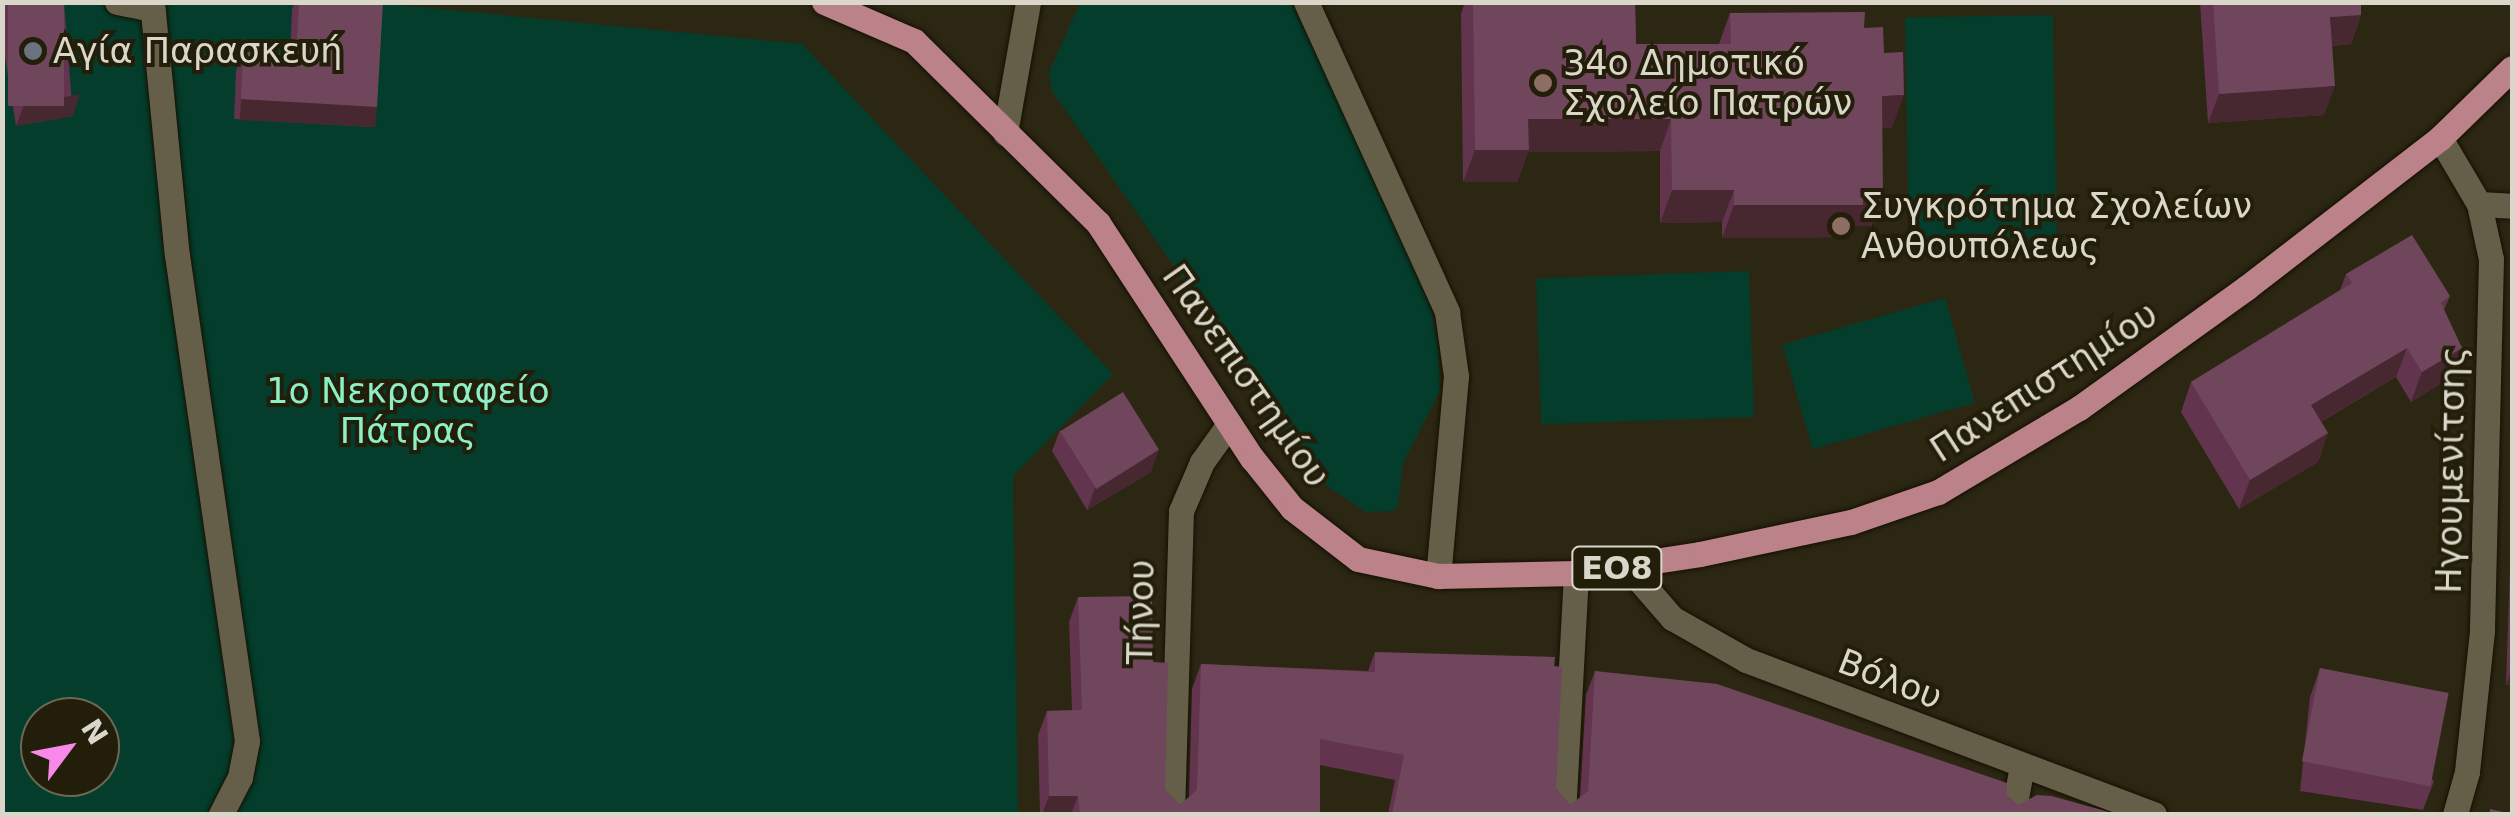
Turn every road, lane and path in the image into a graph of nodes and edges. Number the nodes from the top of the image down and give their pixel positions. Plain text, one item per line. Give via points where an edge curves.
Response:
1 (117, 2) edge
2 (824, 2) edge
3 (1028, 2) edge
4 (1306, 2) edge
5 (152, 6) edge
6 (2512, 68) edge
7 (1006, 132) junction
8 (2440, 138) junction
9 (2479, 204) junction
10 (2512, 206) edge
11 (1229, 424) junction
12 (2501, 449) edge
13 (1626, 566) junction
14 (1576, 573) junction
15 (1438, 576) junction
16 (2022, 766) junction
17 (221, 814) edge
18 (1172, 814) edge
19 (1563, 814) edge
20 (2013, 814) edge
21 (2154, 814) edge
22 (2455, 814) edge

1 - 5 street
2 - 7 main road, Πανεπιστημίου / ΕΟ8 via 914,41
3 - 7 street
4 - 15 street via 1447,312 1456,376
5 - 17 street via 176,255 247,740 240,777
6 - 8 main road, Πανεπιστημίου / ΕΟ8
7 - 11 main road, Πανεπιστημίου / ΕΟ8 via 1098,223
8 - 9 street, Ηγουμενίτσης
8 - 13 main road, Πανεπιστημίου / ΕΟ8 via 2108,387 1938,492 1850,522
9 - 10 street
9 - 12 street, Ηγουμενίτσης via 2491,258
11 - 15 main road, Πανεπιστημίου / ΕΟ8 via 1271,485 1331,542 1373,566
11 - 18 street, Τήνου via 1202,462 1181,512
12 - 22 street, Ηγουμενίτσης via 2467,772
13 - 14 main road, Πανεπιστημίου / ΕΟ8
13 - 16 street, Βόλου via 1672,618 1700,637
14 - 15 main road, Πανεπιστημίου / ΕΟ8
14 - 19 street
16 - 20 street
16 - 21 street, Βόλου

